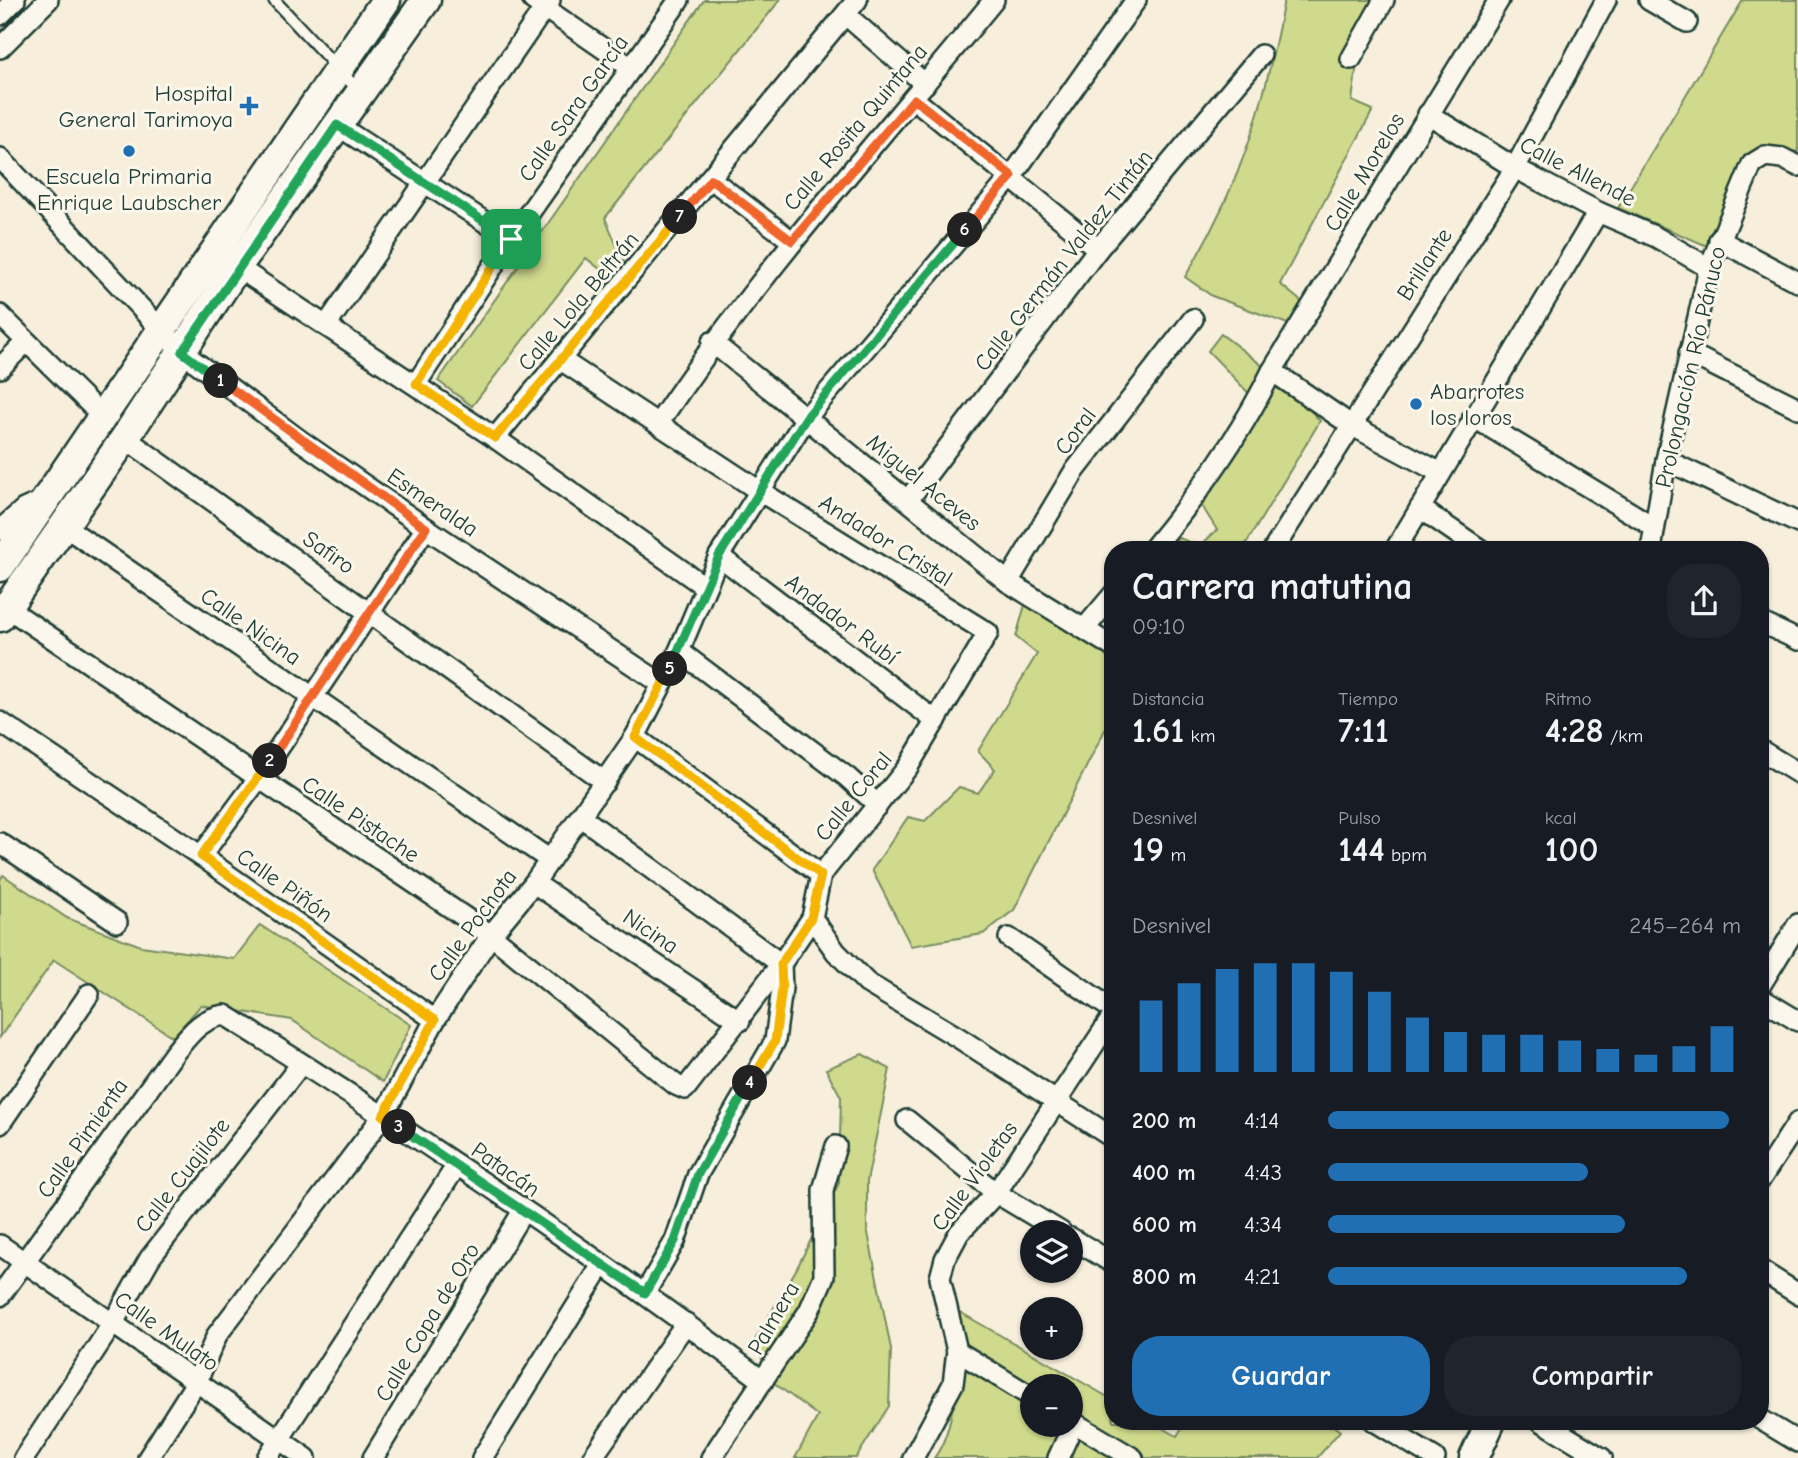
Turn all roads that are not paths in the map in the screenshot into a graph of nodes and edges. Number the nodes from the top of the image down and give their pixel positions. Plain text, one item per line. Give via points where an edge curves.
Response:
1 (15, 0) edge
2 (48, 0) edge
3 (274, 0) edge
4 (386, 0) edge
5 (426, 0) edge
6 (679, 0) edge
7 (994, 0) edge
8 (1136, 0) edge
9 (1384, 0) edge
10 (1499, 0) edge
11 (1606, 0) edge
12 (1649, 0) edge
13 (543, 3) edge
14 (851, 7) edge
15 (0, 15) edge
16 (1688, 22) dead end
17 (0, 48) edge
18 (1261, 55) dead end
19 (1351, 59) dead end
20 (340, 67) junction
21 (630, 67) junction
22 (360, 92) junction
23 (920, 92) junction
24 (1428, 114) junction
25 (337, 125) junction
26 (0, 158) edge
27 (1798, 166) edge
28 (1515, 168) junction
29 (1012, 176) junction
30 (711, 179) junction
31 (422, 183) junction
32 (1598, 212) junction
33 (511, 239) junction
34 (1719, 240) junction
35 (792, 241) junction
36 (1098, 249) junction
37 (237, 267) junction
38 (1709, 268) junction
39 (1798, 282) edge
40 (0, 315) edge
41 (1193, 319) dead end
42 (326, 326) junction
43 (162, 332) junction
44 (26, 342) junction
45 (712, 342) junction
46 (182, 352) junction
47 (1689, 353) junction
48 (561, 360) junction
49 (0, 368) edge
50 (1272, 371) junction
51 (416, 384) junction
52 (1798, 408) edge
53 (1473, 416) junction
54 (103, 417) junction
55 (806, 418) junction
56 (658, 424) junction
57 (1351, 425) junction
58 (125, 438) junction
59 (495, 438) junction
60 (1666, 460) junction
61 (1438, 472) junction
62 (758, 490) junction
63 (49, 498) junction
64 (908, 500) junction
65 (1420, 508) junction
66 (1798, 523) edge
67 (64, 526) junction
68 (1654, 527) junction
69 (426, 528) junction
70 (0, 530) edge
71 (1158, 541) edge
72 (1279, 541) edge
73 (1400, 541) edge
74 (1468, 541) edge
75 (1652, 541) edge
76 (719, 556) junction
77 (0, 567) edge
78 (1008, 582) junction
79 (704, 586) junction
80 (1104, 606) edge
81 (2, 609) edge
82 (370, 612) junction
83 (1769, 626) edge
84 (1085, 628) junction
85 (988, 633) joint
86 (1798, 640) edge
87 (1104, 641) edge
88 (680, 651) junction
89 (662, 684) junction
90 (312, 698) junction
91 (936, 721) junction
92 (0, 722) edge
93 (635, 737) junction
94 (1769, 755) edge
95 (1798, 773) edge
96 (258, 779) junction
97 (605, 782) junction
98 (878, 805) junction
99 (581, 817) junction
100 (0, 843) edge
101 (201, 856) junction
102 (550, 860) junction
103 (821, 875) junction
104 (534, 883) junction
105 (811, 918) junction
106 (117, 922) dead end
107 (1798, 924) edge
108 (491, 935) junction
109 (1009, 938) dead end
110 (781, 964) junction
111 (1769, 971) edge
112 (89, 994) dead end
113 (1769, 1003) edge
114 (1104, 1004) edge
115 (212, 1017) joint
116 (435, 1020) junction
117 (740, 1021) junction
118 (1798, 1021) edge
119 (1104, 1029) edge
120 (301, 1064) junction
121 (685, 1089) joint
122 (1056, 1101) junction
123 (383, 1116) junction
124 (906, 1120) dead end
125 (1798, 1122) edge
126 (0, 1124) edge
127 (1104, 1132) edge
128 (836, 1146) dead end
129 (457, 1165) junction
130 (1769, 1166) edge
131 (996, 1193) junction
132 (523, 1211) junction
133 (1041, 1220) edge
134 (0, 1245) edge
135 (1083, 1245) edge
136 (1104, 1258) edge
137 (24, 1262) junction
138 (602, 1265) junction
139 (1769, 1276) edge
140 (645, 1293) junction
141 (1798, 1294) edge
142 (0, 1296) edge
143 (686, 1323) junction
144 (113, 1324) junction
145 (957, 1351) junction
146 (197, 1381) junction
147 (763, 1381) junction
148 (1020, 1390) edge
149 (1769, 1424) edge
150 (1083, 1428) edge
151 (1389, 1430) edge
152 (1487, 1430) edge
153 (1556, 1430) edge
154 (1067, 1437) edge
155 (280, 1440) junction
156 (1798, 1442) edge
157 (24, 1458) edge
158 (148, 1458) edge
159 (267, 1458) edge
160 (306, 1458) edge
161 (373, 1458) edge
162 (482, 1458) edge
163 (592, 1458) edge
164 (711, 1458) edge
165 (913, 1458) edge
166 (1058, 1458) edge
167 (1133, 1458) edge
168 (1435, 1458) edge
169 (1474, 1458) edge
170 (1602, 1458) edge

1 - 15 street
2 - 17 street
3 - 20 lane
4 - 20 street
5 - 22 street
6 - 21 street, Calle Sara García
7 - 23 street, Calle Rosita Quintana
8 - 29 street, Calle Pochota
9 - 19 street
10 - 24 street, Calle Morelos
11 - 28 street, Brillante
12 - 16 street
13 - 21 street
13 - 31 street
14 - 23 street
14 - 30 street, Calle Lola Beltrán
18 - 36 street, Calle Germán Valdez Tintán
20 - 22 lane
20 - 43 street
21 - 33 street, Calle Sara García
22 - 25 street
23 - 29 street
23 - 35 street, Calle Rosita Quintana
24 - 28 street, Calle Allende
24 - 50 street, Calle Morelos
25 - 31 street
25 - 37 street
26 - 43 street, Esmeralda
27 - 34 street, Prolongación Río Pánuco via 1765,156 1752,164
28 - 32 street, Calle Allende
28 - 57 street, Brillante
29 - 36 street
29 - 55 street, Calle Pochota
30 - 35 street
30 - 48 street, Calle Lola Beltrán
31 - 33 street
31 - 42 street
32 - 38 street, Calle Allende via 1656,237
32 - 53 street
33 - 51 street, Calle Sara García
34 - 38 street, Prolongación Río Pánuco
34 - 39 street
35 - 45 street, Calle Rosita Quintana
36 - 64 street, Calle Germán Valdez Tintán
37 - 42 street
37 - 46 street
38 - 47 street, Prolongación Río Pánuco
40 - 44 street
41 - 78 street, Coral via 1074,472
42 - 51 street
43 - 46 street, Esmeralda
43 - 54 street
44 - 49 street
44 - 54 street
45 - 55 street, Miguel Aceves
45 - 56 street, Calle Rosita Quintana
46 - 58 street
46 - 69 street, Esmeralda
47 - 52 street
47 - 60 street, Prolongación Río Pánuco
48 - 56 street, Andador Cristal
48 - 59 street, Calle Lola Beltrán
50 - 57 street
50 - 71 street, Calle Morelos via 1256,403
51 - 59 street
53 - 61 street
53 - 68 street
54 - 63 street
55 - 62 street, Calle Pochota
55 - 64 street, Miguel Aceves
56 - 62 street, Andador Cristal
57 - 61 street
57 - 72 street, Brillante
58 - 67 street
58 - 82 street, Safiro
59 - 79 street
60 - 66 street
60 - 68 street, Prolongación Río Pánuco
61 - 65 street
62 - 76 street, Calle Pochota
62 - 85 street, Andador Cristal
63 - 70 street via 24,509
63 - 77 street
64 - 78 street, Miguel Aceves
65 - 73 street
65 - 74 street
67 - 81 street
67 - 90 street, Calle Nicina
68 - 75 street, Prolongación Río Pánuco
69 - 82 street
69 - 89 street, Esmeralda
76 - 79 street, Calle Pochota
76 - 91 street, Andador Rubí
78 - 84 street, Miguel Aceves
79 - 88 street, Calle Pochota
80 - 84 street
81 - 96 street, Calle Pistache
82 - 90 street
82 - 97 street, Safiro
83 - 86 street
84 - 87 street, Miguel Aceves
85 - 91 street, Calle Coral
88 - 89 street, Calle Pochota
88 - 98 street via 848,777
89 - 93 street, Calle Pochota
90 - 96 street
90 - 102 street, Calle Nicina
91 - 98 street, Calle Coral
92 - 101 street, Calle Piñón
93 - 97 street, Calle Pochota
93 - 103 street
94 - 95 street
96 - 101 street
96 - 108 street, Calle Pistache
97 - 99 street, Calle Pochota
98 - 103 street, Calle Coral
99 - 102 street, Calle Pochota
99 - 110 street
100 - 106 street
101 - 116 street, Calle Piñón
102 - 104 street, Calle Pochota
103 - 105 street, Calle Coral
104 - 108 street, Calle Pochota
104 - 117 street, Nicina
105 - 110 street, Calle Coral
105 - 122 street via 867,983
107 - 111 street
108 - 116 street, Calle Pochota
108 - 121 street, Calle Pistache
109 - 114 street
110 - 117 street, Calle Coral
110 - 140 street via 782,999 775,1041 698,1174 675,1241
112 - 126 street
113 - 118 street
115 - 120 street, Patacán via 225,1015
115 - 137 street, Calle Pimienta via 200,1024 167,1062
116 - 123 street, Calle Pochota
117 - 121 street, Calle Coral
119 - 122 street, Calle Violetas
120 - 123 street, Patacán
120 - 144 street, Calle Cuajilote via 150,1258
122 - 127 street
122 - 131 street, Calle Violetas
123 - 129 street, Patacán
123 - 146 street, Calle Pochota via 217,1335
124 - 131 street
125 - 130 street
128 - 147 street, Palmera via 823,1190 824,1276 809,1311
129 - 132 street, Patacán
129 - 155 street
131 - 133 street
131 - 145 street, Calle Violetas via 959,1233 940,1278
132 - 138 street, Patacán
132 - 161 street, Calle Copa de Oro
134 - 137 street, Calle Mulato
135 - 136 street
137 - 142 street, Calle Pimienta
137 - 144 street, Calle Mulato
138 - 140 street, Patacán
138 - 162 street
139 - 141 street
140 - 143 street, Patacán
143 - 147 street, Patacán
143 - 163 street
144 - 146 street, Calle Mulato
144 - 157 street, Calle Cuajilote
145 - 148 street
145 - 165 street, Calle Violetas via 953,1384
146 - 155 street, Calle Mulato
146 - 158 street, Calle Pochota
147 - 164 street, Palmera
149 - 156 street
150 - 167 street
151 - 168 street
152 - 169 street
153 - 170 street
154 - 166 street
155 - 159 street
155 - 160 street, Calle Mulato

